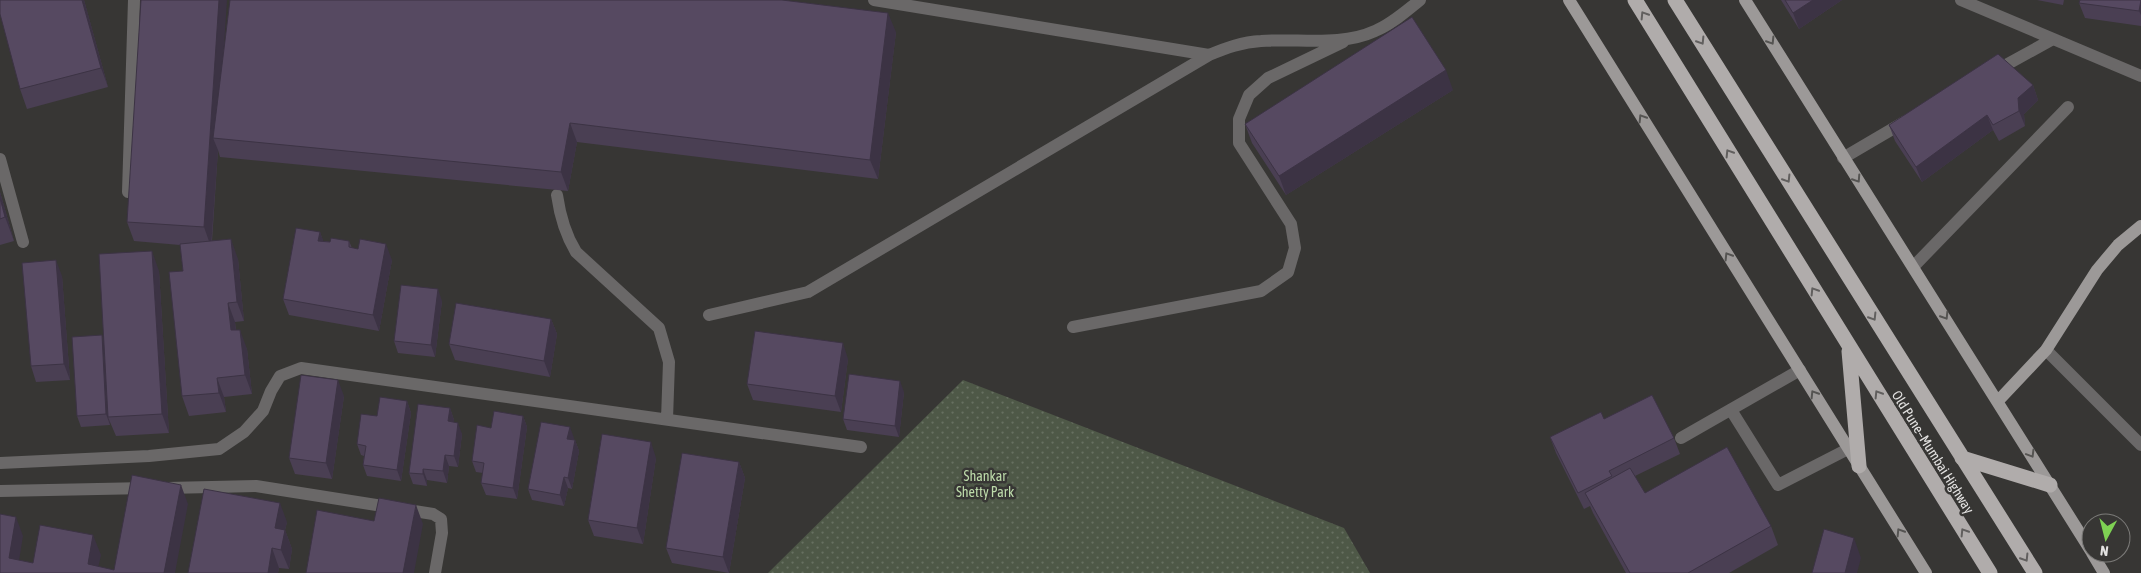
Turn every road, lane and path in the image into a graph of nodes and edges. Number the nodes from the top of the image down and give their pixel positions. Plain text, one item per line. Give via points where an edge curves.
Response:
1 (134, 0) edge
2 (874, 0) edge
3 (1420, 0) edge
4 (1569, 0) edge
5 (1634, 0) edge
6 (1675, 0) edge
7 (1745, 0) edge
8 (1961, 0) edge
9 (1350, 38) junction
10 (2053, 40) junction
11 (1209, 55) junction
12 (1985, 76) edge
13 (2141, 76) edge
14 (2068, 107) dead end
15 (1916, 115) edge
16 (1843, 158) junction
17 (0, 159) edge
18 (128, 192) edge
19 (557, 195) dead end
20 (2141, 226) edge
21 (22, 242) dead end
22 (1914, 266) junction
23 (709, 315) dead end
24 (1073, 327) dead end
25 (1849, 348) junction
26 (2046, 350) junction
27 (1800, 370) junction
28 (1998, 401) junction
29 (1731, 410) junction
30 (667, 419) junction
31 (1682, 438) dead end
32 (2141, 445) edge
33 (861, 447) dead end
34 (1848, 448) junction
35 (1962, 458) junction
36 (0, 463) edge
37 (1860, 466) junction
38 (2050, 485) junction
39 (0, 491) edge
40 (2081, 536) edge
41 (435, 573) edge
42 (1926, 573) edge
43 (1990, 573) edge
44 (2035, 573) edge

1 - 18 street
2 - 11 street
3 - 9 street via 1375,31
27 -> 4 main road
25 -> 5 highway, Old Pune–Mumbai Highway
6 -> 35 highway, Old Pune–Mumbai Highway
7 -> 16 main road
8 - 10 street
9 - 11 street via 1259,41 1232,45
9 - 24 street via 1268,78 1249,95 1239,119 1239,143 1291,224 1295,248 1288,272 1261,291
10 - 12 street
10 - 13 street
11 - 23 street via 808,292
14 - 22 street
15 - 16 street
16 -> 22 main road
17 - 21 street
19 - 30 street via 560,216 576,252 659,328 669,362
20 - 26 main road via 2118,245 2097,270
22 -> 28 main road
25 - 37 highway
43 -> 25 highway, Old Pune–Mumbai Highway
26 - 28 main road
26 - 32 street
27 - 29 street
34 -> 27 main road
28 -> 38 main road
29 - 31 street
29 - 34 street via 1778,485
30 - 33 street
30 - 36 street via 301,368 280,376 263,411 244,432 219,449 149,456
34 - 37 main road
35 - 38 highway
35 -> 44 highway, Old Pune–Mumbai Highway
42 -> 37 main road
38 - 40 main road
39 - 41 street via 256,486 433,514 441,519 442,533

